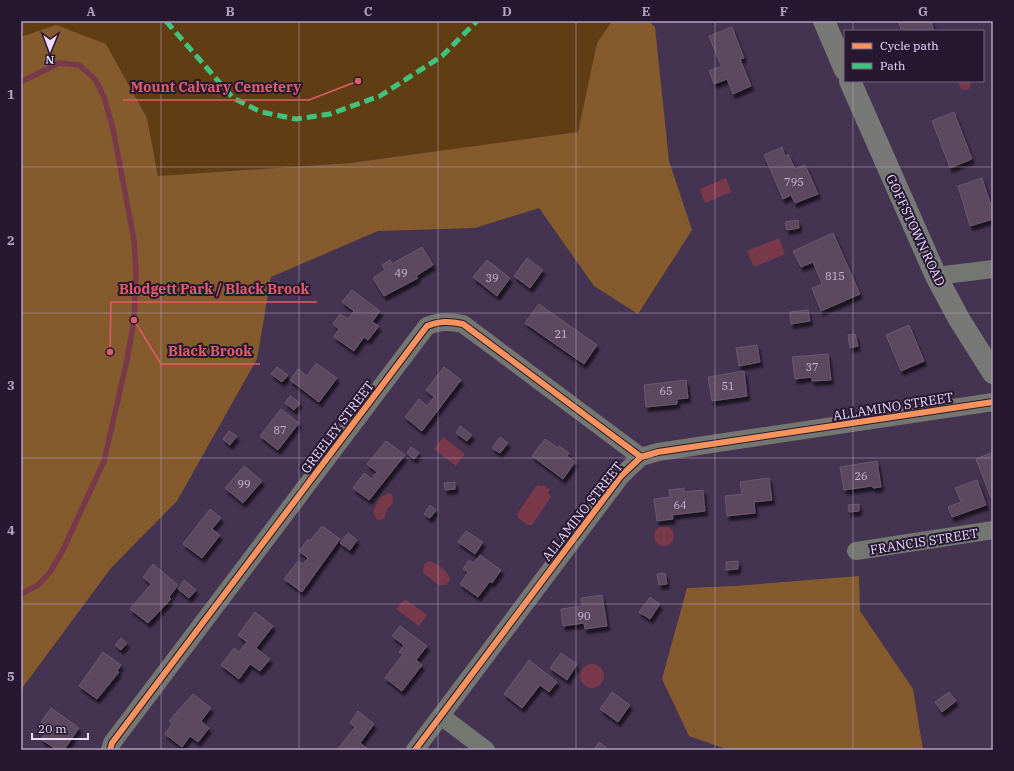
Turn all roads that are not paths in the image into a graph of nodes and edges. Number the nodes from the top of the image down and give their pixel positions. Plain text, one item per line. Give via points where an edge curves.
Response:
1 (824, 21) edge
2 (844, 68) edge
3 (850, 82) edge
4 (993, 269) edge
5 (936, 276) junction
6 (993, 373) edge
7 (993, 402) edge
8 (641, 457) junction
9 (993, 530) edge
10 (856, 551) dead end
11 (441, 716) junction
12 (110, 750) edge
13 (415, 750) edge
14 (486, 750) edge

1 - 2 main road
3 - 5 main road, GOFFSTOWN ROAD
4 - 5 street
5 - 6 main road, GOFFSTOWN ROAD
7 - 8 street, ALLAMINO STREET via 658,452
8 - 11 street, ALLAMINO STREET via 621,476
8 - 12 street, GREELEY STREET via 463,324 451,321 427,326 112,743
9 - 10 street, FRANCIS STREET
11 - 13 street, ALLAMINO STREET
11 - 14 street

